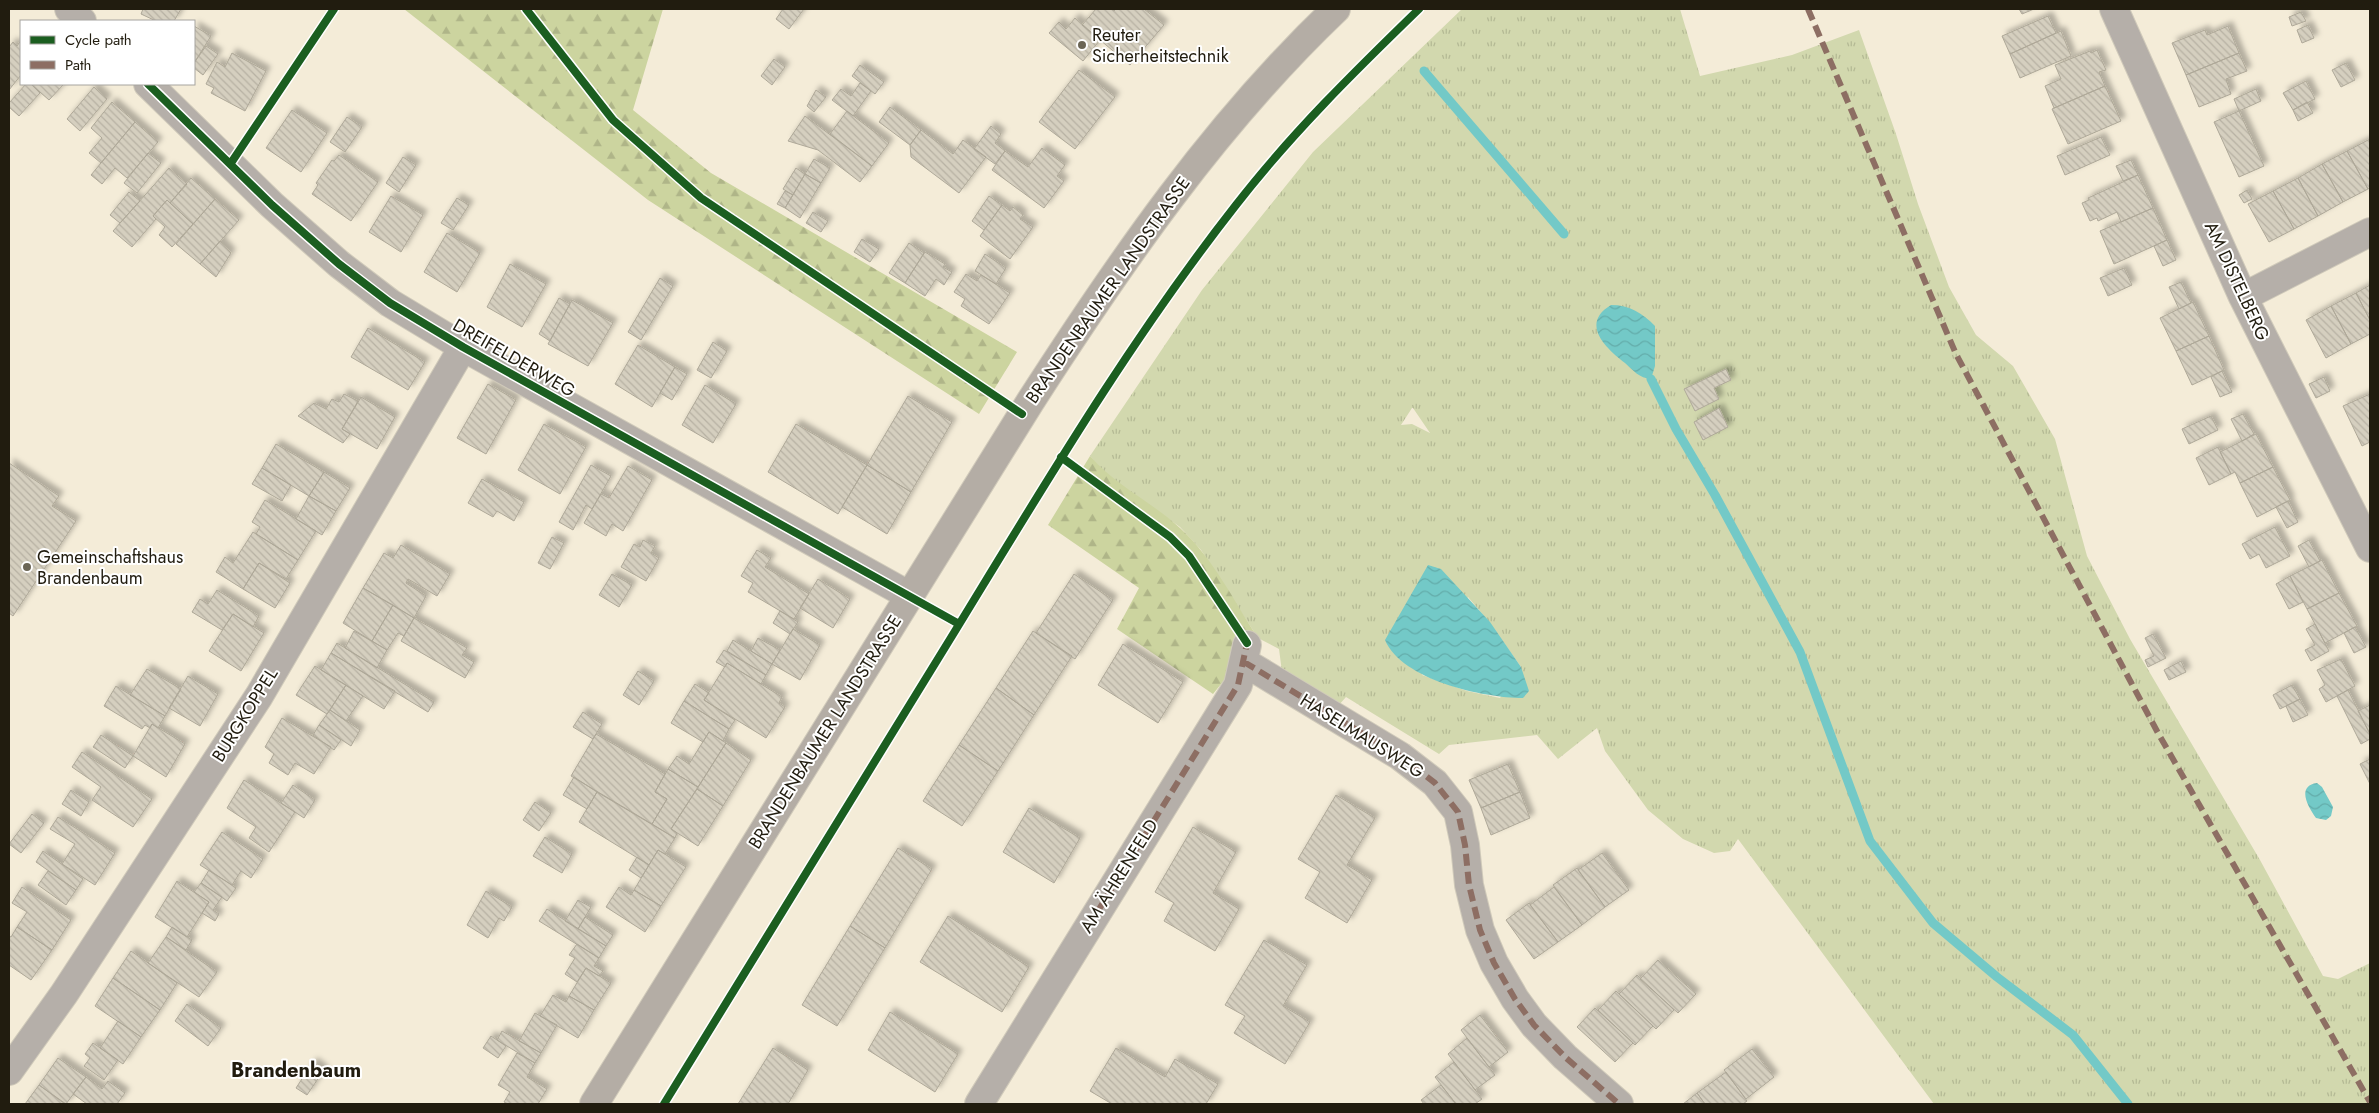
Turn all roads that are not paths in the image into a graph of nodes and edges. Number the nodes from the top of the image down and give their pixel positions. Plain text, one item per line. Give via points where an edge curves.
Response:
1 (69, 9) edge
2 (1336, 9) edge
3 (2114, 9) edge
4 (81, 20) edge
5 (149, 85) edge
6 (2370, 232) edge
7 (2242, 297) junction
8 (463, 347) junction
9 (2370, 548) edge
10 (910, 596) junction
11 (1246, 652) joint
12 (9, 1072) edge
13 (594, 1104) edge
14 (979, 1104) edge
15 (1619, 1104) edge

1 - 4 street
2 - 10 main road, BRANDENBAUMER LANDSTRASSE via 1249,101 1144,232 1030,402
3 - 7 street, AM DISTELBERG
5 - 8 street, DREIFELDERWEG via 272,205 339,264 390,303
6 - 7 street
7 - 9 street, AM DISTELBERG
8 - 10 street, DREIFELDERWEG
8 - 12 street, BURGKOPPEL via 259,696 64,994
10 - 13 main road, BRANDENBAUMER LANDSTRASSE
11 - 14 street, AM ÄHRENFELD via 1238,685
11 - 15 street, HASELMAUSWEG via 1435,782 1458,812 1480,930 1498,971 1534,1025

